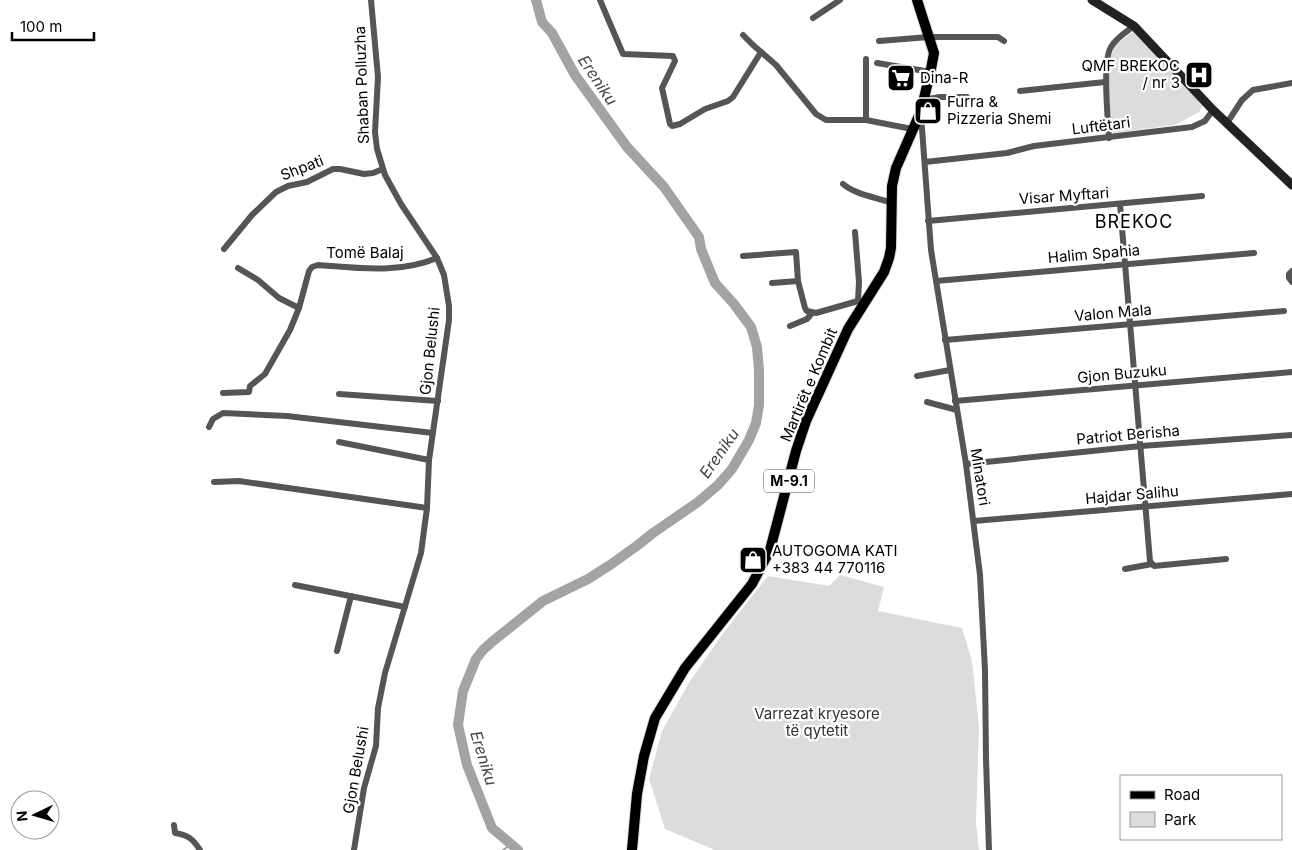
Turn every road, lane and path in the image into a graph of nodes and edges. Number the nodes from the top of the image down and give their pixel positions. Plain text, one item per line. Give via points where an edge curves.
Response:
1 (371, 0) edge
2 (600, 0) edge
3 (840, 0) edge
4 (917, 0) edge
5 (1092, 0) edge
6 (813, 18) dead end
7 (1134, 26) junction
8 (743, 35) dead end
9 (929, 37) junction
10 (879, 41) dead end
11 (1004, 41) dead end
12 (761, 52) junction
13 (866, 58) dead end
14 (877, 63) dead end
15 (931, 72) junction
16 (1106, 82) junction
17 (1292, 83) edge
18 (1020, 91) dead end
19 (967, 97) dead end
20 (924, 100) junction
21 (1213, 110) junction
22 (921, 111) junction
23 (866, 120) junction
24 (1227, 123) junction
25 (912, 130) junction
26 (1108, 138) junction
27 (925, 162) junction
28 (383, 169) junction
29 (843, 184) dead end
30 (1292, 185) edge
31 (1202, 196) dead end
32 (892, 202) junction
33 (1120, 204) junction
34 (928, 221) junction
35 (855, 232) dead end
36 (224, 249) dead end
37 (1254, 253) dead end
38 (742, 256) dead end
39 (437, 258) junction
40 (1125, 264) junction
41 (238, 268) dead end
42 (1292, 271) edge
43 (798, 281) junction
44 (936, 281) junction
45 (1292, 282) edge
46 (772, 283) dead end
47 (861, 302) junction
48 (299, 308) junction
49 (1284, 311) dead end
50 (812, 313) junction
51 (1130, 324) junction
52 (790, 326) dead end
53 (945, 340) junction
54 (950, 370) junction
55 (1292, 372) edge
56 (917, 376) dead end
57 (1136, 385) junction
58 (222, 393) dead end
59 (339, 394) dead end
60 (438, 401) junction
61 (955, 401) junction
62 (927, 402) dead end
63 (956, 410) junction
64 (209, 427) dead end
65 (433, 433) junction
66 (1292, 435) edge
67 (339, 442) dead end
68 (1141, 446) junction
69 (429, 460) junction
70 (966, 464) junction
71 (214, 482) dead end
72 (1292, 494) edge
73 (1146, 506) junction
74 (427, 508) junction
75 (974, 520) junction
76 (1226, 559) dead end
77 (1152, 564) junction
78 (1125, 568) dead end
79 (295, 585) dead end
80 (351, 596) junction
81 (405, 607) junction
82 (337, 651) dead end
83 (174, 825) dead end
84 (632, 845) edge
85 (200, 850) edge
86 (354, 850) edge
87 (990, 850) edge

1 - 28 street, Shaban Polluzha via 378,77 375,132
2 - 12 street via 623,54 673,56 675,61 662,88 672,126 734,97
3 - 6 street
4 - 9 main road, Martirët e Kombit / M-9.1
5 - 7 main road
7 - 16 street via 1110,48
7 - 21 main road
8 - 12 street
9 - 10 street
9 - 11 street via 998,37
9 - 15 main road, Martirët e Kombit / M-9.1 via 934,53
12 - 23 street via 776,65 816,114 826,120
13 - 23 street
14 - 15 street
15 - 20 main road, Martirët e Kombit / M-9.1
16 - 18 street
16 - 26 street
17 - 24 street via 1254,90 1242,100
19 - 20 street
20 - 22 main road, Martirët e Kombit / M-9.1
21 - 24 main road
21 - 26 street, Luftëtari via 1205,121 1192,127
22 - 25 main road, Martirët e Kombit / M-9.1
22 - 27 street, Minatori
23 - 25 street
24 - 30 main road
25 - 32 main road, Martirët e Kombit / M-9.1 via 896,168
26 - 27 street, Luftëtari
27 - 34 street, Minatori
28 - 36 street, Shpati via 364,174 333,169 276,192
28 - 39 street, Gjon Belushi via 401,204
29 - 32 street via 849,189
31 - 33 street, Visar Myftari
32 - 47 main road, Martirët e Kombit / M-9.1 via 889,258 884,272
33 - 34 street, Visar Myftari
33 - 40 street
34 - 44 street, Minatori
35 - 47 street
37 - 40 street, Halim Spahia
38 - 43 street via 796,252
39 - 48 street, Tomë Balaj via 398,268 312,266
39 - 60 street, Gjon Belushi via 444,275 449,313
40 - 44 street, Halim Spahia
40 - 51 street
41 - 48 street via 279,298
42 - 45 street via 1289,274
43 - 46 street
43 - 50 street via 805,308
44 - 53 street, Minatori
47 - 50 street
47 - 84 main road, Martirët e Kombit / M-9.1 via 806,421 770,550 752,584 685,668 655,718 637,794
48 - 58 street, Tomë Balaj via 265,374 250,386 249,392
49 - 51 street, Valon Mala
50 - 52 street via 807,320
51 - 53 street, Valon Mala
51 - 57 street
53 - 54 street, Minatori
54 - 56 street
54 - 61 street, Minatori
55 - 57 street, Gjon Buzuku
57 - 61 street, Gjon Buzuku
57 - 68 street
59 - 60 street
60 - 65 street, Gjon Belushi
61 - 63 street, Minatori
62 - 63 street
63 - 70 street, Minatori
64 - 65 street via 212,419 223,413 287,416
65 - 69 street, Gjon Belushi
66 - 68 street, Patriot Berisha
67 - 69 street
68 - 70 street, Patriot Berisha
68 - 73 street
69 - 74 street, Gjon Belushi
70 - 75 street, Minatori
71 - 74 street via 239,481
72 - 73 street, Hajdar Salihu
73 - 75 street, Hajdar Salihu
73 - 77 street
74 - 81 street, Gjon Belushi via 421,553
75 - 87 street, Minatori via 983,617
76 - 77 street
77 - 78 street
79 - 80 street
80 - 81 street
80 - 82 street
81 - 86 street, Gjon Belushi via 385,673 376,746 364,788
83 - 85 street via 175,833 192,839

